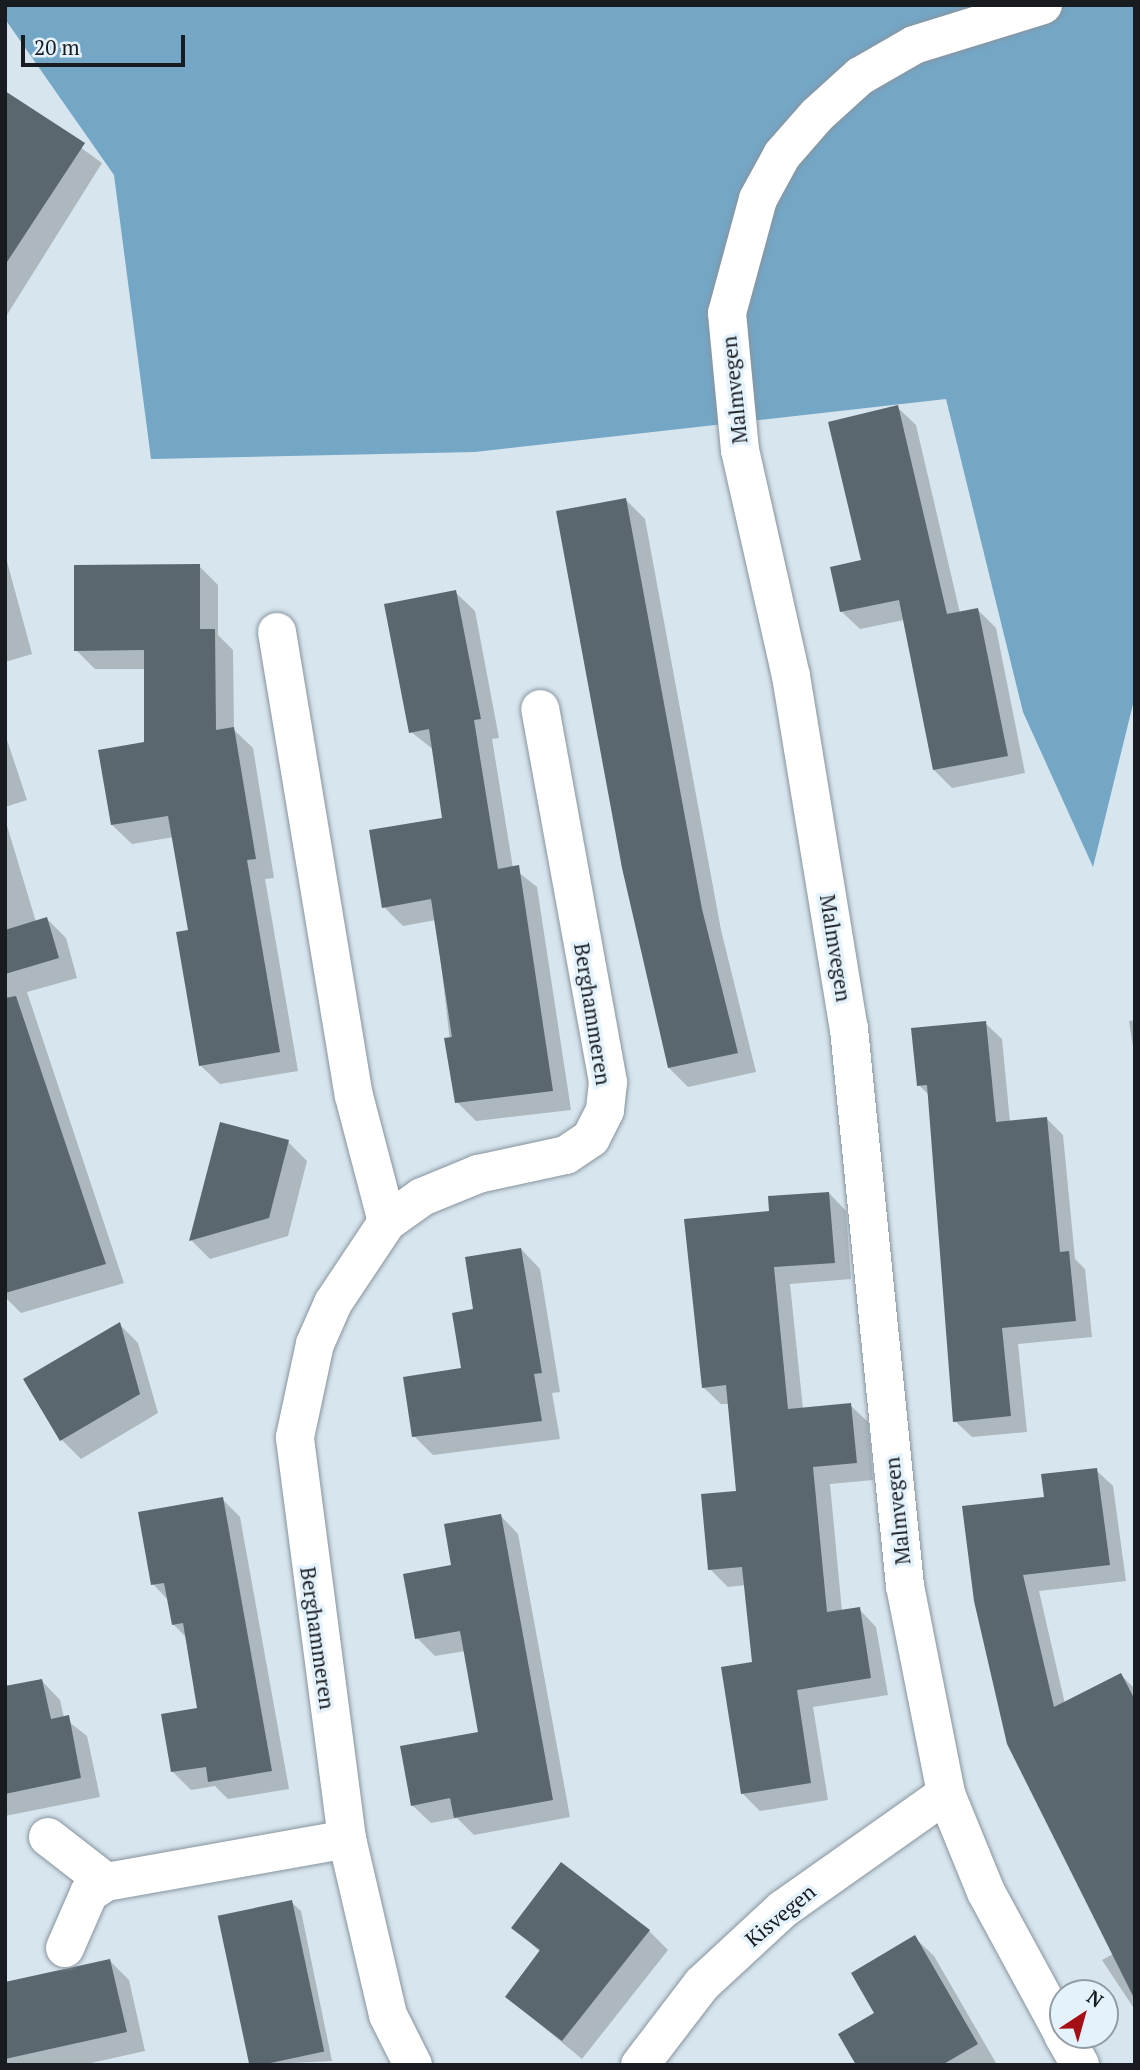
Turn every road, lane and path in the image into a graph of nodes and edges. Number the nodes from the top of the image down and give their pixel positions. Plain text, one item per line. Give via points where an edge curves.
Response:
1 (1043, 5) edge
2 (277, 632) dead end
3 (540, 709) dead end
4 (387, 1222) junction
5 (946, 1794) junction
6 (48, 1837) dead end
7 (347, 1839) junction
8 (106, 1882) junction
9 (65, 1948) dead end
10 (1049, 2009) edge
11 (1071, 2049) edge
12 (413, 2065) edge
13 (640, 2065) edge
14 (1080, 2065) edge

1 - 5 street, Malmvegen via 914,45 860,76 817,115 758,198 727,313 740,450 793,688 849,1029 905,1586
2 - 4 street via 354,1096
3 - 4 street, Berghammeren via 608,1082 605,1110 591,1138 566,1155 478,1174 422,1197
4 - 7 street, Berghammeren via 333,1303 315,1344 295,1437
5 - 10 street, Malmvegen via 986,1892
5 - 13 street, Kisvegen via 783,1909 702,1984
6 - 8 street
7 - 8 street
7 - 12 street, Berghammeren via 387,2015
8 - 9 street via 89,1893
11 - 14 street, Malmvegen

